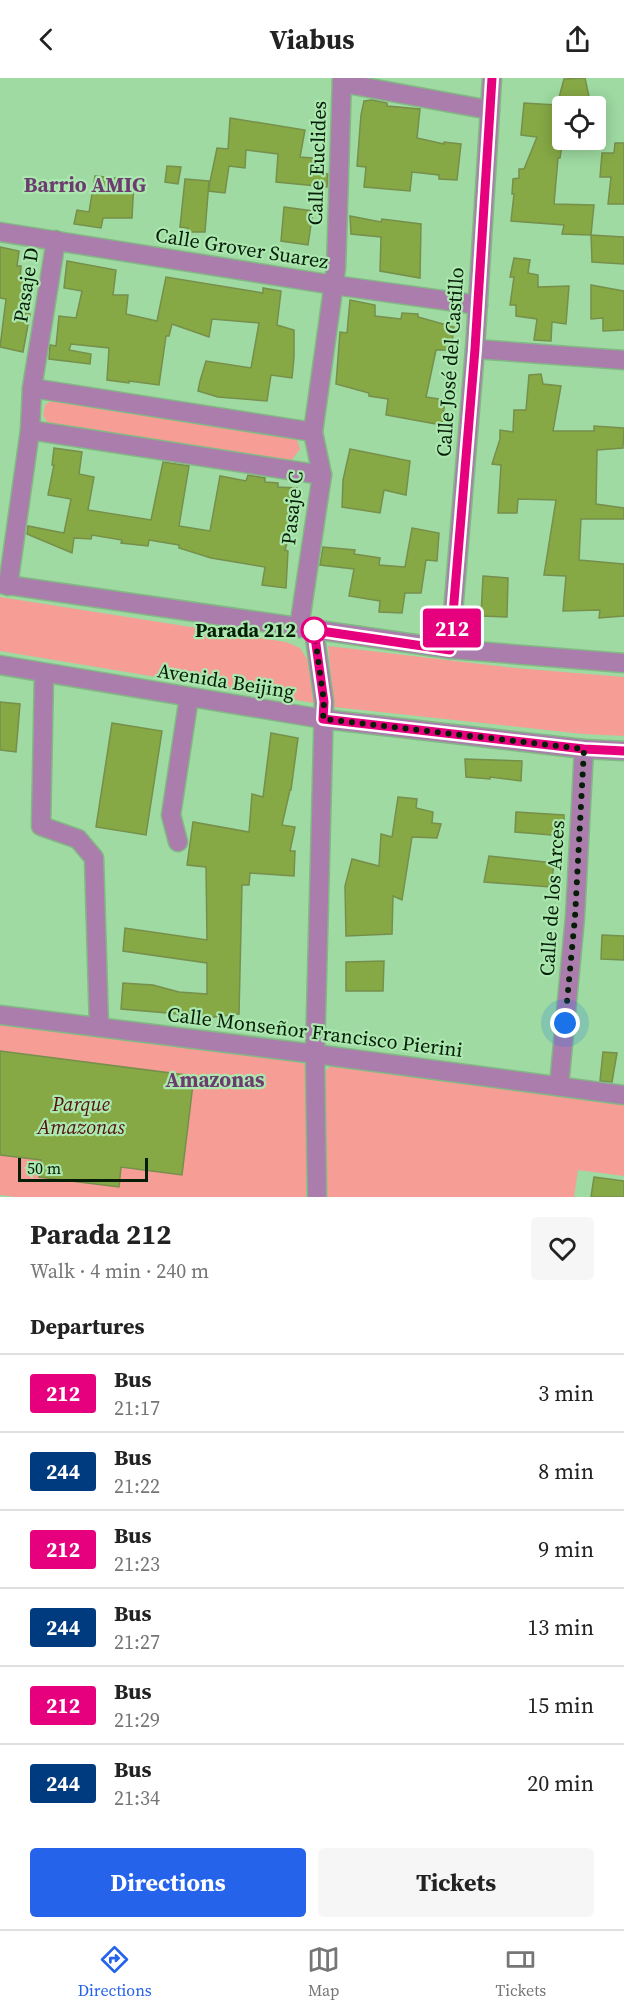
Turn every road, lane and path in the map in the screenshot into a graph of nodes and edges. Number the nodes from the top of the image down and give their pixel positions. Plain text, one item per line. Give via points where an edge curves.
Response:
1 (492, 78) edge
2 (342, 81) edge
3 (490, 110) junction
4 (0, 232) edge
5 (56, 240) junction
6 (334, 285) junction
7 (478, 305) junction
8 (475, 349) junction
9 (624, 360) edge
10 (32, 388) junction
11 (30, 430) junction
12 (314, 432) junction
13 (322, 475) junction
14 (4, 585) edge
15 (306, 629) junction
16 (450, 650) junction
17 (624, 663) edge
18 (0, 665) edge
19 (44, 674) junction
20 (189, 697) junction
21 (323, 719) junction
22 (584, 749) junction
23 (624, 751) edge
24 (178, 842) dead end
25 (0, 1015) edge
26 (99, 1027) junction
27 (315, 1054) junction
28 (559, 1086) junction
29 (624, 1095) edge
30 (317, 1197) edge

1 - 3 street, Calle José del Castillo
2 - 3 street
2 - 6 street, Calle Euclides
3 - 7 street, Calle José del Castillo
4 - 5 street, Calle Grover Suarez
5 - 6 street, Calle Grover Suarez
5 - 10 street, Pasaje D
6 - 7 street, Calle Grover Suarez
6 - 12 street, Pasaje C
7 - 8 street, Calle José del Castillo
8 - 9 street
8 - 16 street, Calle José del Castillo
10 - 11 street, Pasaje D
10 - 12 street
11 - 13 street
11 - 14 street, Pasaje D
12 - 13 street, Pasaje C
13 - 15 street, Pasaje C
14 - 15 street
15 - 16 street
15 - 21 street, Pasaje C via 324,702
16 - 17 street
18 - 19 street, Avenida Beijing
19 - 20 street, Avenida Beijing
19 - 26 street via 41,826 78,839 94,858
20 - 21 street, Avenida Beijing
20 - 24 street via 171,815
21 - 22 street, Avenida Beijing
21 - 27 street, Pasaje C
22 - 23 street, Avenida Beijing
22 - 28 street, Calle de los Arces via 575,917
25 - 26 street, Calle Monseñor Francisco Pierini
26 - 27 street, Calle Monseñor Francisco Pierini
27 - 28 street, Calle Monseñor Francisco Pierini
27 - 30 street, Pasaje C
28 - 29 street, Calle Monseñor Francisco Pierini

